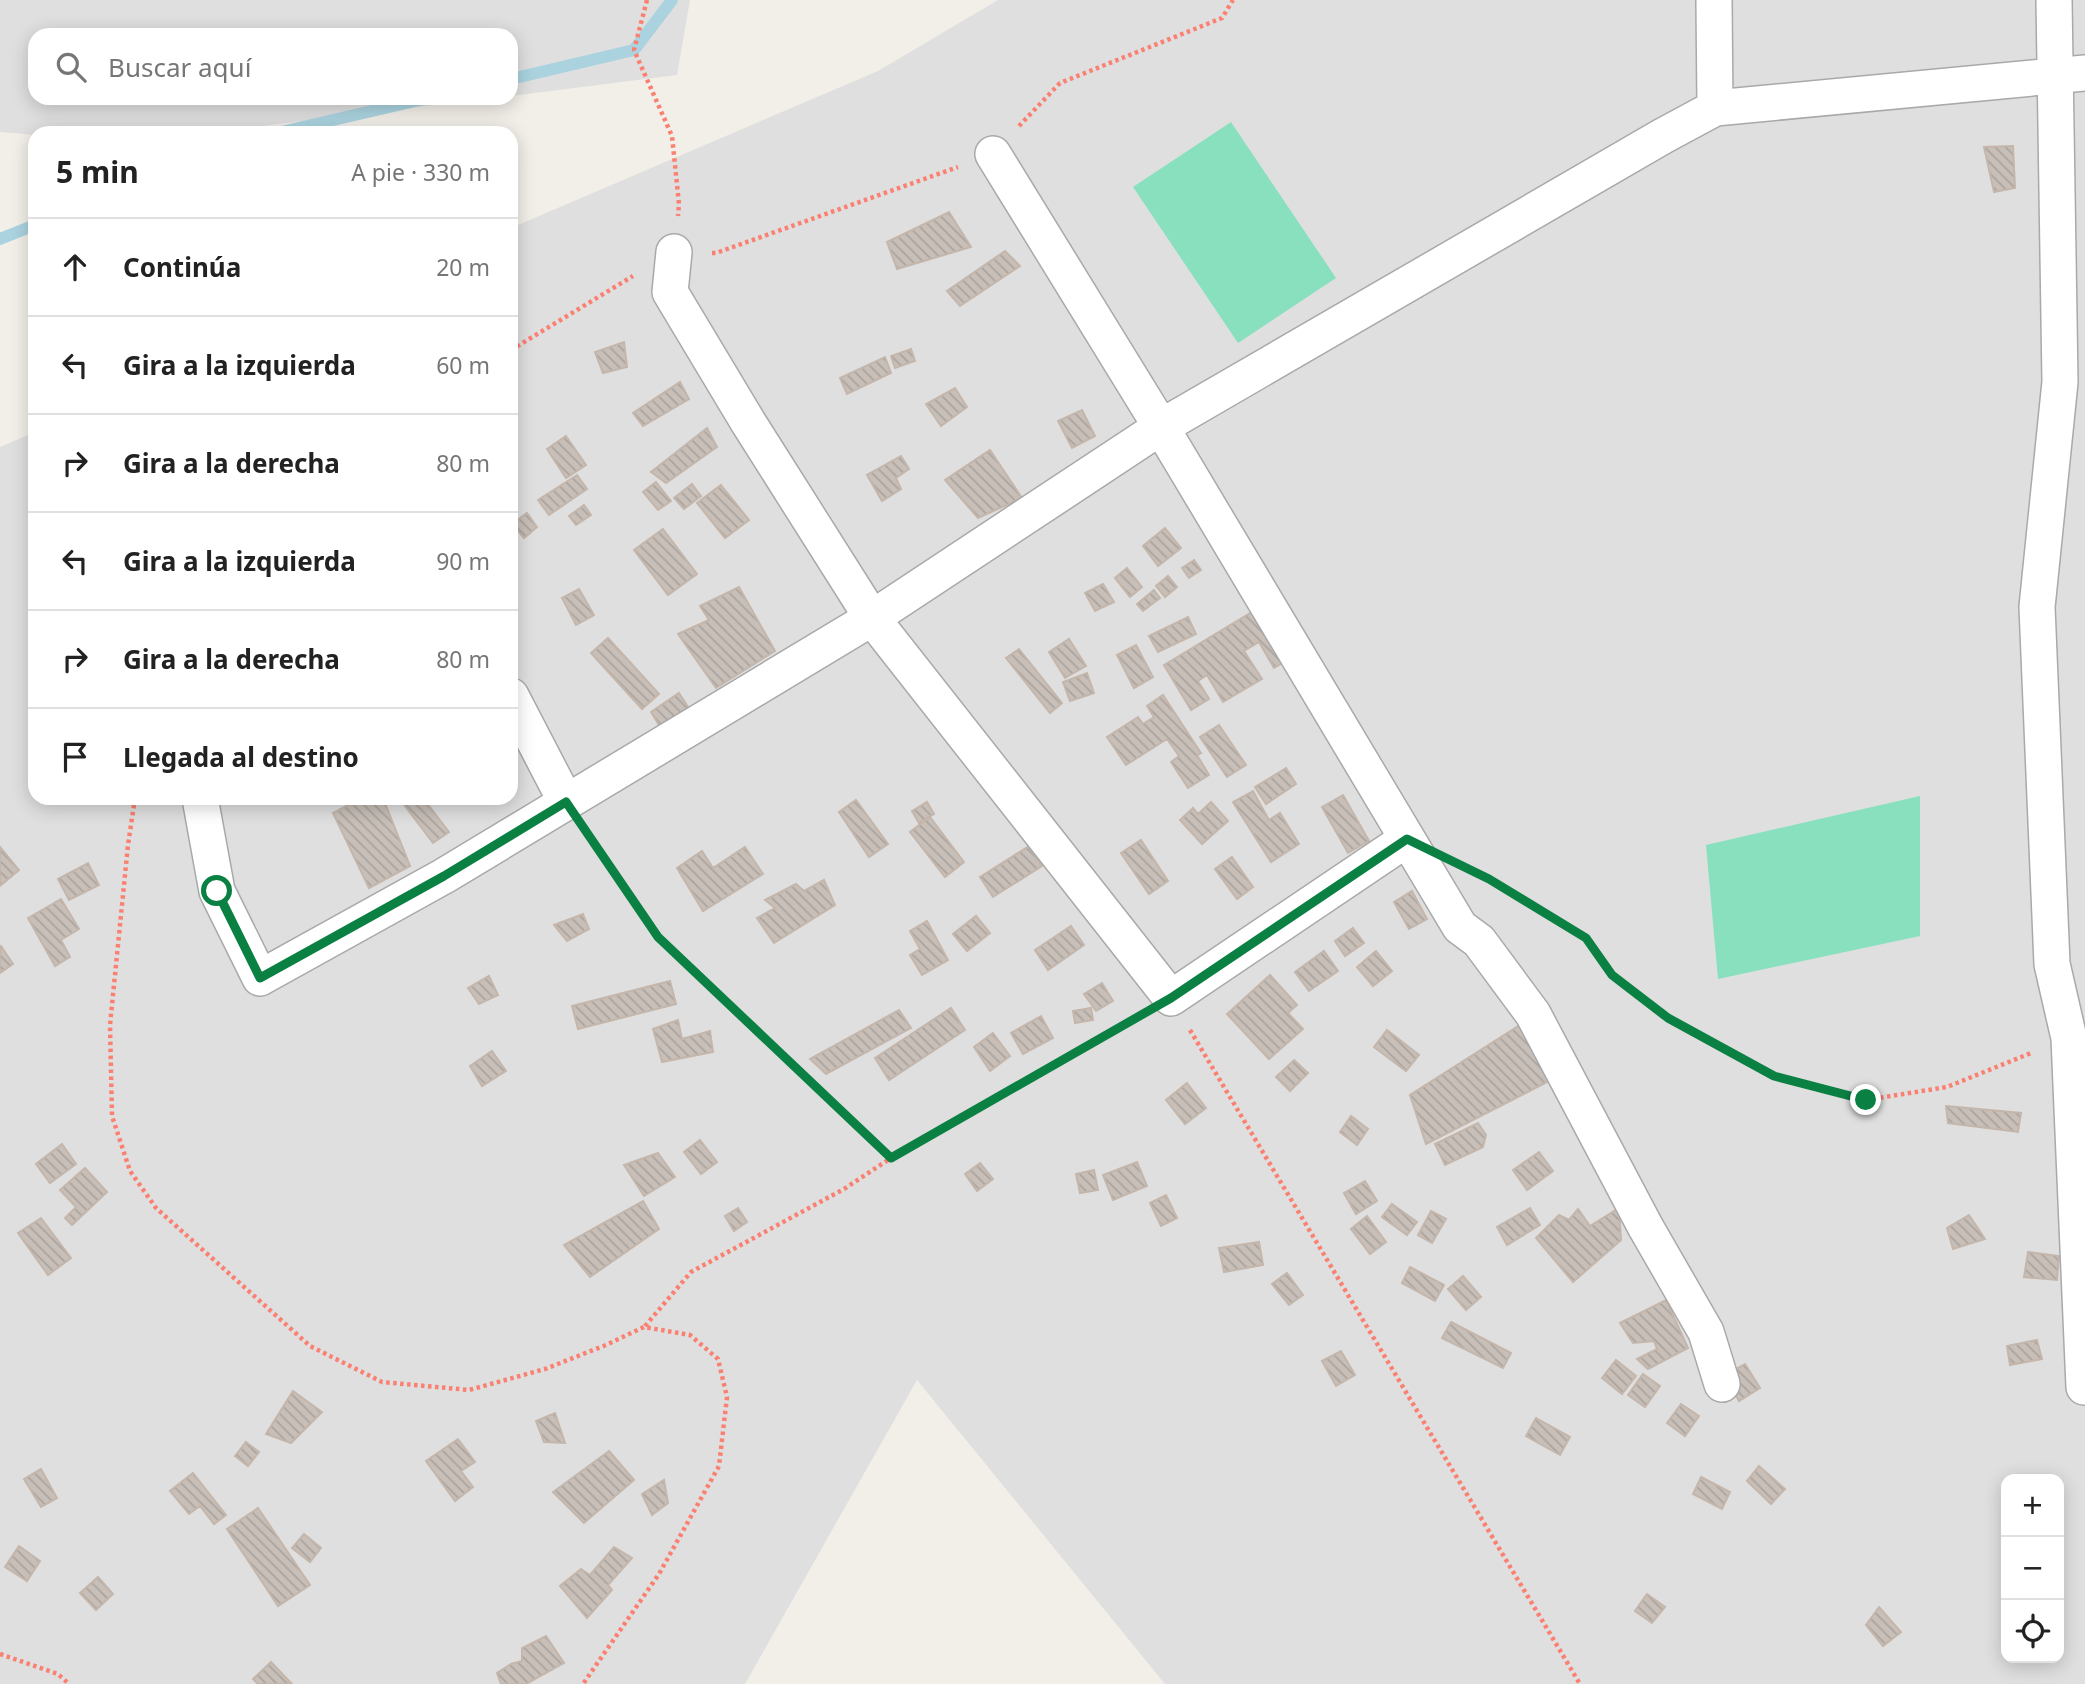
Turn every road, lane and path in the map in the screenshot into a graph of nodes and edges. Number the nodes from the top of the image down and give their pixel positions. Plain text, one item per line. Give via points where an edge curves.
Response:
1 (647, 0) edge
2 (1714, 0) edge
3 (2054, 0) edge
4 (2071, 74) edge
5 (1715, 108) junction
6 (993, 154) dead end
7 (674, 252) junction
8 (518, 346) edge
9 (2073, 381) edge
10 (1161, 427) junction
11 (872, 618) junction
12 (518, 709) edge
13 (566, 802) junction
14 (134, 805) edge
15 (201, 805) edge
16 (1407, 839) junction
17 (1466, 868) dead end
18 (1171, 998) junction
19 (2068, 1038) junction
20 (891, 1158) junction
21 (644, 1326) junction
22 (1722, 1384) dead end
23 (2084, 1387) edge
24 (0, 1654) edge
25 (69, 1684) edge
26 (583, 1684) edge
27 (1580, 1684) edge

1 - 7 path via 634,50 672,136 679,204
2 - 5 street
3 - 4 street
4 - 5 street
4 - 9 street
5 - 10 street
6 - 10 street
7 - 8 path
7 - 11 street via 670,292
9 - 19 street via 2037,607 2052,964
10 - 11 street
10 - 16 street
11 - 13 street
11 - 18 street
12 - 13 street
13 - 15 street via 260,978 217,891
13 - 20 path via 658,937
14 - 21 path via 110,1025 112,1116 130,1171 156,1208 310,1346 383,1382 469,1390 545,1369
16 - 18 street
16 - 22 street via 1460,927 1479,941 1533,1014 1706,1332
17 - 19 path via 1586,938 1612,975 1668,1018 1774,1076 1866,1100 1947,1087
18 - 20 path
18 - 27 path
19 - 23 street
20 - 21 path via 844,1189 691,1272
21 - 26 path via 690,1335 718,1359 726,1397 719,1466 659,1574
24 - 25 path via 58,1674

